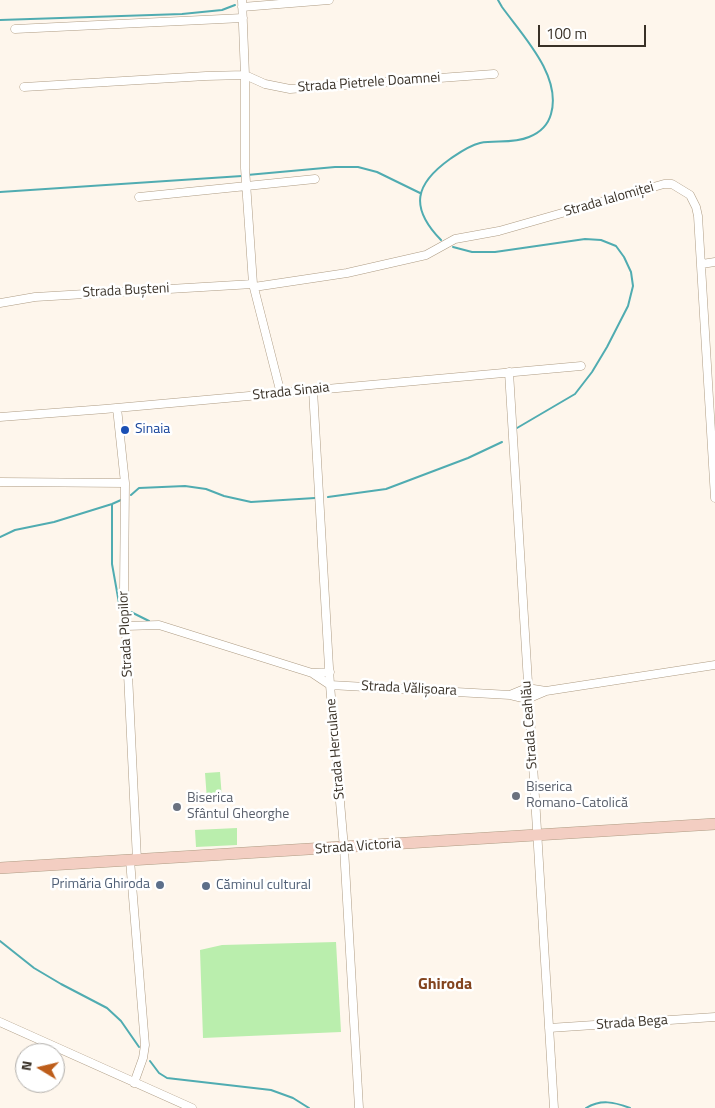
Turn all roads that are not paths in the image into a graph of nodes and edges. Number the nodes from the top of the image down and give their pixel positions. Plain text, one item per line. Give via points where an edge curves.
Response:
1 (329, 0) edge
2 (242, 4) edge
3 (243, 18) junction
4 (14, 29) dead end
5 (494, 74) dead end
6 (245, 75) junction
7 (24, 87) dead end
8 (315, 179) dead end
9 (246, 184) junction
10 (139, 197) dead end
11 (435, 249) joint
12 (715, 262) edge
13 (702, 264) junction
14 (254, 285) junction
15 (0, 303) edge
16 (581, 366) dead end
17 (509, 372) junction
18 (313, 390) junction
19 (281, 394) junction
20 (117, 408) junction
21 (0, 417) edge
22 (0, 482) edge
23 (125, 483) junction
24 (715, 498) edge
25 (126, 626) junction
26 (715, 665) edge
27 (312, 673) junction
28 (330, 678) junction
29 (527, 694) junction
30 (715, 824) edge
31 (538, 835) junction
32 (344, 848) junction
33 (133, 860) junction
34 (0, 868) edge
35 (715, 1017) edge
36 (0, 1022) edge
37 (549, 1028) junction
38 (134, 1083) junction
39 (192, 1108) edge
40 (359, 1108) edge
41 (554, 1108) edge

1 - 2 street
2 - 3 street
3 - 4 street
3 - 6 street
5 - 6 street, Strada Pietrele Doamnei via 290,89 265,84
6 - 7 street
6 - 9 street
8 - 9 street
9 - 10 street
9 - 14 street
11 - 13 street, Strada Ialomiței via 454,239 499,231 672,184 690,195 696,206
11 - 14 street, Strada Bușteni via 426,255 355,272
12 - 13 street
13 - 24 street, Strada Ialomiței
14 - 15 street, Strada Bușteni via 35,297
14 - 19 street
16 - 17 street, Strada Sinaia
17 - 18 street, Strada Sinaia
17 - 29 street, Strada Ceahlău
18 - 19 street, Strada Sinaia
18 - 28 street, Strada Herculane
19 - 20 street, Strada Sinaia
20 - 21 street, Strada Sinaia
20 - 23 street, Strada Plopilor
22 - 23 street
23 - 25 street, Strada Plopilor
25 - 27 street, Strada Vălișoara via 159,625
25 - 33 street, Strada Plopilor
26 - 29 street
27 - 28 street, Strada Vălișoara
27 - 28 street, Strada Vălișoara
28 - 29 street, Strada Vălișoara
28 - 32 street, Strada Herculane
29 - 31 street, Strada Ceahlău
30 - 31 street, Strada Victoria
31 - 32 street, Strada Victoria
31 - 37 street, Strada Ceahlău
32 - 33 street, Strada Victoria
32 - 40 street, Strada Herculane
33 - 34 street, Strada Victoria
33 - 38 street, Strada Plopilor via 145,1045
35 - 37 street, Strada Bega
36 - 38 street
37 - 41 street, Strada Ceahlău
38 - 39 street

